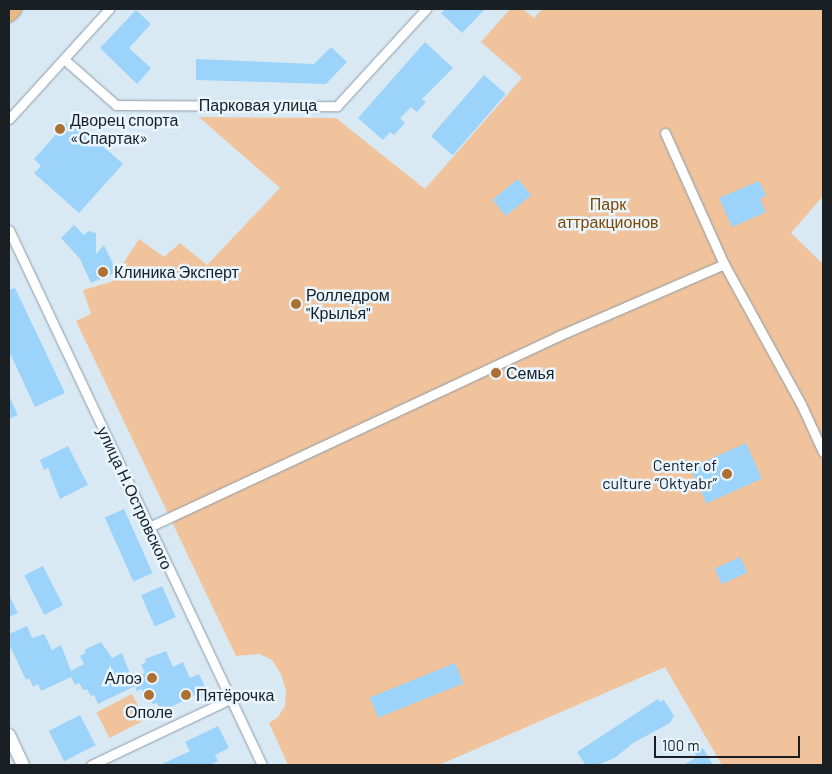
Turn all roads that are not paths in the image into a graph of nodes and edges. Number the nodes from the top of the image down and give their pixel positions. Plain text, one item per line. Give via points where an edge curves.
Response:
1 (15, 9) edge
2 (109, 9) edge
3 (426, 9) edge
4 (9, 15) edge
5 (64, 59) junction
6 (9, 119) edge
7 (665, 132) dead end
8 (9, 230) edge
9 (724, 264) junction
10 (823, 452) edge
11 (149, 526) junction
12 (230, 699) junction
13 (9, 734) edge
14 (23, 765) edge
15 (92, 765) edge
16 (262, 765) edge

1 - 4 main road
2 - 5 street
3 - 5 street, Парковая улица via 337,106 116,105
5 - 6 street
7 - 9 street
8 - 11 street, улица Н.Островского
9 - 10 street via 801,404
9 - 11 street via 558,336
11 - 12 street, улица Н.Островского
12 - 15 street
12 - 16 street, улица Н.Островского
13 - 14 main road

